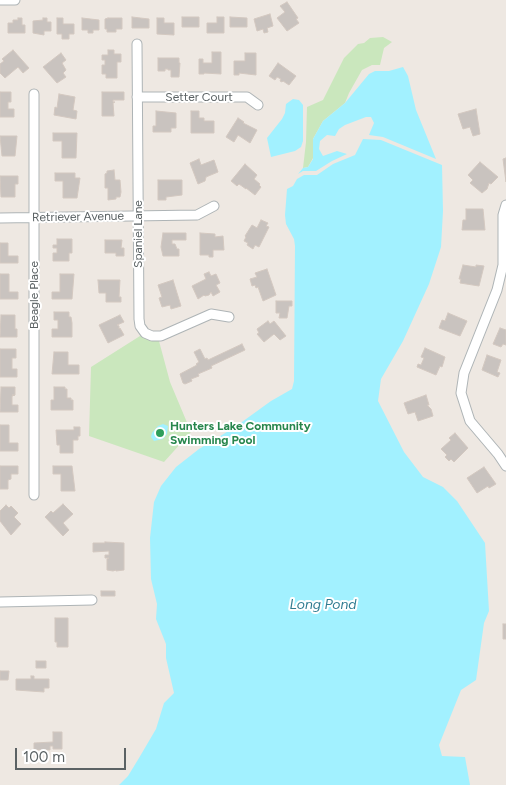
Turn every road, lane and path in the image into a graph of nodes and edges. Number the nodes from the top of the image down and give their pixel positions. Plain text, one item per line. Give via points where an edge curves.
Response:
1 (0, 0) edge
2 (7, 0) edge
3 (15, 0) edge
4 (137, 44) dead end
5 (34, 94) dead end
6 (137, 96) junction
7 (258, 105) dead end
8 (506, 205) edge
9 (214, 206) dead end
10 (139, 216) junction
11 (0, 218) edge
12 (33, 218) junction
13 (229, 318) dead end
14 (506, 466) edge
15 (34, 495) dead end
16 (92, 600) dead end
17 (0, 602) edge

1 - 2 street
2 - 3 street
4 - 6 street, Spaniel Lane
5 - 12 street, Beagle Place
6 - 7 street, Setter Court via 247,96
6 - 10 street, Spaniel Lane
8 - 14 street via 503,265 497,290 464,373 460,393 470,421
9 - 10 street, Retriever Avenue via 197,215
10 - 12 street, Retriever Avenue
10 - 13 street, Spaniel Lane via 139,319 145,333 161,336 211,314
11 - 12 street, Retriever Avenue
12 - 15 street, Beagle Place
16 - 17 street

